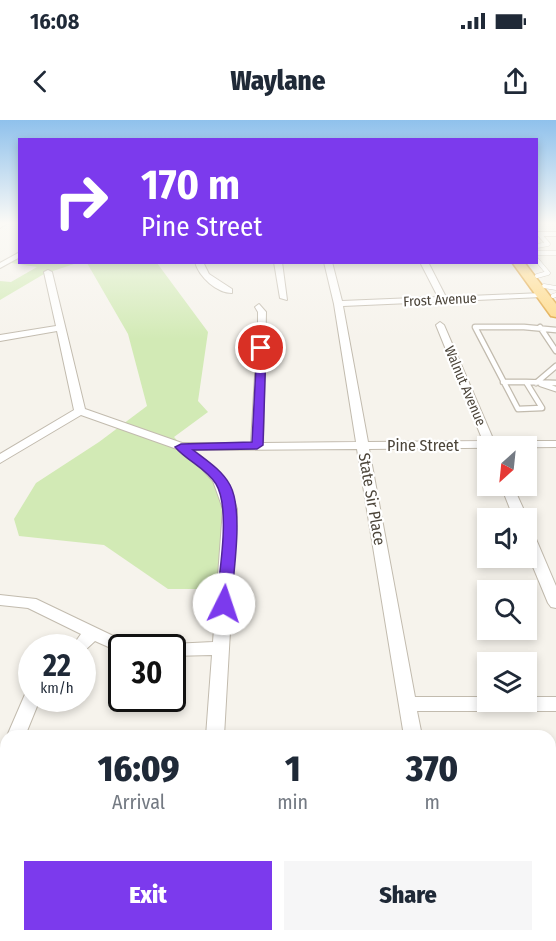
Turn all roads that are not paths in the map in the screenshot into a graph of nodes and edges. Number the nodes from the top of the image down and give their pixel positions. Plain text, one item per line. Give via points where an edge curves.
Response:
1 (538, 262) edge
2 (200, 264) edge
3 (278, 264) edge
4 (328, 264) edge
5 (425, 264) edge
6 (520, 264) edge
7 (528, 264) edge
8 (48, 272) dead end
9 (555, 274) edge
10 (549, 288) edge
11 (229, 291) dead end
12 (284, 298) dead end
13 (443, 300) junction
14 (338, 304) junction
15 (259, 307) dead end
16 (556, 313) edge
17 (440, 325) dead end
18 (556, 325) edge
19 (540, 327) junction
20 (61, 328) junction
21 (556, 330) edge
22 (0, 338) edge
23 (556, 351) edge
24 (556, 366) edge
25 (503, 382) junction
26 (526, 382) junction
27 (536, 382) junction
28 (556, 383) edge
29 (556, 389) edge
30 (80, 411) junction
31 (487, 436) edge
32 (556, 444) edge
33 (257, 445) junction
34 (363, 445) junction
35 (537, 445) edge
36 (477, 446) edge
37 (181, 447) junction
38 (0, 459) edge
39 (537, 558) edge
40 (0, 600) edge
41 (556, 603) edge
42 (91, 634) edge
43 (221, 648) junction
44 (186, 649) edge
45 (409, 704) junction
46 (556, 704) edge
47 (26, 712) edge
48 (18, 730) edge
49 (215, 730) edge
50 (412, 730) edge

1 - 10 lane
2 - 11 street via 215,285
3 - 12 street
4 - 14 street, State Sir Place
5 - 13 street
6 - 10 highway
7 - 10 highway
8 - 20 street
9 - 10 lane
10 - 13 street, Frost Avenue
10 - 16 highway
13 - 14 street, Frost Avenue
14 - 34 street, State Sir Place
15 - 33 street via 262,326
17 - 31 street, Walnut Avenue
18 - 19 lane
19 - 21 lane
19 - 23 lane
19 - 25 lane via 475,327
20 - 22 street
20 - 30 street
24 - 27 lane
25 - 26 lane
25 - 26 lane via 518,409 542,408
26 - 27 lane
27 - 28 lane
27 - 29 lane
30 - 37 street
30 - 38 street
32 - 35 street, Pine Street
33 - 34 street, Pine Street
33 - 37 street, Pine Street
34 - 36 street, Pine Street
34 - 45 street, State Sir Place
37 - 43 street via 224,485 230,509
39 - 41 street
40 - 42 street via 31,603
43 - 44 street
43 - 49 street
45 - 46 street
45 - 50 street, State Sir Place
47 - 48 street

